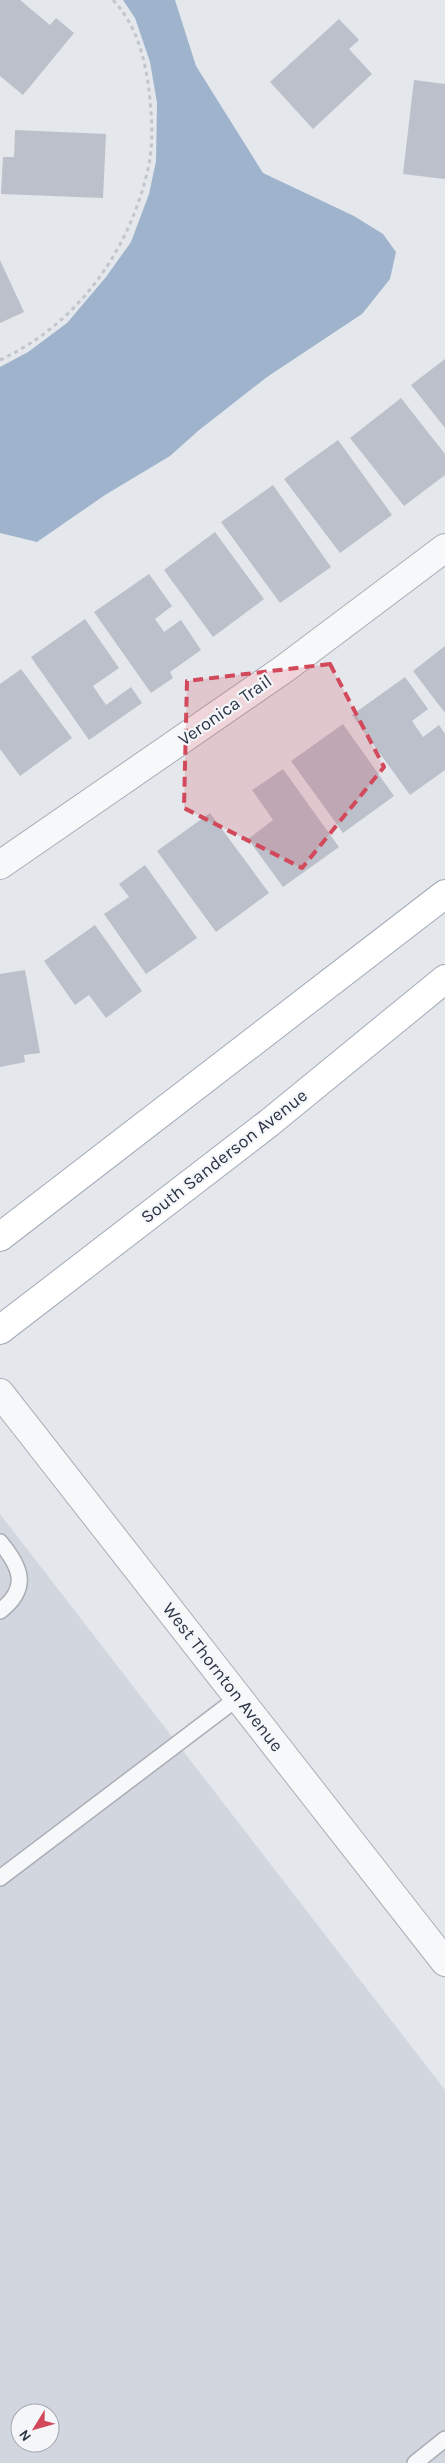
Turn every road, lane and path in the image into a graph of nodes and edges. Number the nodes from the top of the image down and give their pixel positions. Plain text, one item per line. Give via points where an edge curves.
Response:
1 (113, 0) edge
2 (0, 360) edge
3 (445, 548) edge
4 (0, 865) edge
5 (445, 894) edge
6 (445, 979) edge
7 (0, 1237) edge
8 (0, 1330) edge
9 (0, 1393) edge
10 (0, 1542) edge
11 (0, 1611) edge
12 (238, 1697) junction
13 (0, 1878) edge
14 (445, 1962) edge
15 (445, 2439) edge
16 (415, 2463) edge

1 - 2 path via 136,35 148,86 151,142 148,172 139,202 129,231 84,297 39,339
3 - 4 street, Veronica Trail via 284,669
5 - 7 main road
6 - 8 main road, South Sanderson Avenue via 269,1123
9 - 12 street, West Thornton Avenue
10 - 11 lane via 20,1570 19,1585 8,1605
12 - 13 lane
12 - 14 street, West Thornton Avenue
15 - 16 lane

